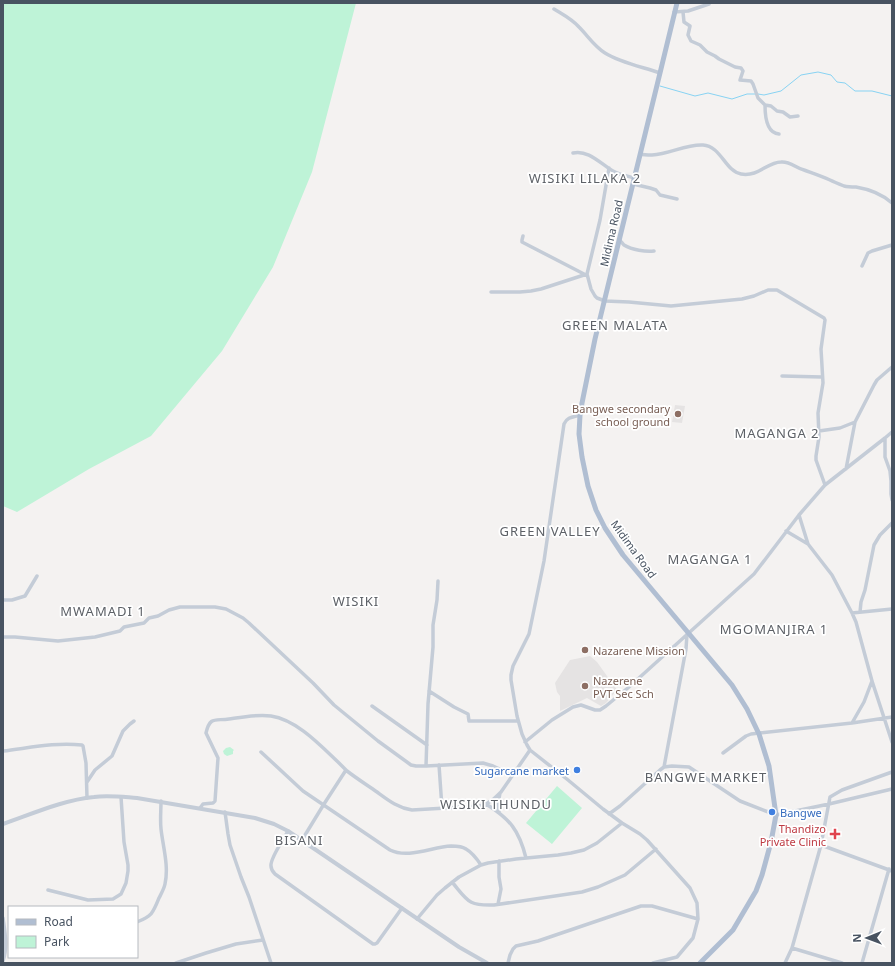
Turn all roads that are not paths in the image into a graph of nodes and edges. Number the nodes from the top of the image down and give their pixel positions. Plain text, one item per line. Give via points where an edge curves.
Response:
1 (676, 3) edge
2 (709, 4) dead end
3 (554, 9) dead end
4 (674, 12) junction
5 (683, 12) junction
6 (660, 74) junction
7 (764, 105) junction
8 (798, 116) dead end
9 (779, 134) dead end
10 (574, 152) dead end
11 (640, 154) junction
12 (609, 168) junction
13 (634, 181) junction
14 (676, 199) dead end
15 (892, 203) edge
16 (523, 236) dead end
17 (620, 240) junction
18 (892, 245) edge
19 (654, 251) dead end
20 (862, 266) dead end
21 (586, 274) junction
22 (492, 292) dead end
23 (605, 301) junction
24 (892, 367) edge
25 (782, 376) dead end
26 (822, 377) junction
27 (580, 415) junction
28 (855, 422) junction
29 (819, 431) junction
30 (892, 432) edge
31 (885, 438) junction
32 (846, 468) junction
33 (892, 481) edge
34 (825, 485) junction
35 (892, 500) edge
36 (799, 515) junction
37 (892, 523) edge
38 (786, 531) junction
39 (808, 544) junction
40 (37, 576) dead end
41 (438, 581) dead end
42 (3, 600) edge
43 (892, 609) edge
44 (860, 612) junction
45 (852, 613) junction
46 (688, 634) junction
47 (3, 637) edge
48 (872, 680) junction
49 (429, 691) junction
50 (372, 706) dead end
51 (892, 717) edge
52 (884, 718) junction
53 (134, 721) dead end
54 (518, 721) junction
55 (852, 723) junction
56 (759, 734) junction
57 (892, 740) edge
58 (525, 742) junction
59 (427, 745) junction
60 (530, 750) junction
61 (3, 751) edge
62 (261, 752) dead end
63 (722, 753) dead end
64 (439, 765) junction
65 (426, 766) junction
66 (664, 767) junction
67 (346, 770) junction
68 (892, 772) edge
69 (512, 775) junction
70 (86, 782) junction
71 (892, 789) edge
72 (501, 792) junction
73 (121, 797) junction
74 (86, 798) junction
75 (161, 801) junction
76 (324, 804) junction
77 (486, 804) junction
78 (829, 804) junction
79 (200, 808) junction
80 (442, 808) junction
81 (225, 812) junction
82 (500, 813) junction
83 (610, 814) junction
84 (776, 815) junction
85 (622, 823) junction
86 (3, 824) edge
87 (288, 831) junction
88 (302, 840) junction
89 (821, 845) junction
90 (656, 849) junction
91 (526, 858) junction
92 (499, 861) junction
93 (481, 865) junction
94 (890, 870) edge
95 (452, 882) junction
96 (48, 890) dead end
97 (498, 904) junction
98 (402, 908) junction
99 (3, 918) edge
100 (417, 919) junction
101 (698, 919) junction
102 (138, 922) edge
103 (263, 940) junction
104 (792, 948) junction
105 (4, 959) edge
106 (176, 963) edge
107 (271, 963) edge
108 (487, 963) edge
109 (508, 963) edge
110 (653, 963) edge
111 (700, 963) edge
112 (785, 963) edge
113 (842, 963) edge
114 (862, 963) edge

1 - 4 main road, Midima Road
2 - 5 street
3 - 6 street via 579,26 593,44 606,54
4 - 5 street
4 - 6 main road, Midima Road
5 - 7 street via 684,22 690,26 688,35 691,41 719,59 741,68 743,71 740,80 751,81
6 - 11 main road, Midima Road
7 - 8 street via 771,106 790,117
7 - 9 street via 767,123 772,132
10 - 12 street via 592,157
11 - 13 main road, Midima Road
11 - 15 street via 653,155 704,145 714,149 738,173 753,173 776,162 786,162 844,186 874,192
12 - 13 street
12 - 21 street via 600,220
13 - 14 street via 655,189 660,195
13 - 17 main road, Midima Road
16 - 21 street via 522,242
17 - 19 street via 625,245
17 - 23 main road, Midima Road
18 - 20 street via 868,253
21 - 22 street via 531,291
21 - 23 street via 595,296
23 - 26 street via 679,306 745,298 768,290 777,290 824,318
23 - 27 main road, Midima Road
24 - 28 street via 877,380
25 - 26 street
26 - 29 street
27 - 46 main road, Midima Road via 580,445 584,468 601,521 624,555
27 - 54 street via 568,418 564,424 532,624 513,666 511,680
28 - 29 street via 840,428
28 - 32 street
29 - 34 street via 816,460
30 - 31 street
31 - 32 street
31 - 33 street via 885,457
32 - 34 street
33 - 35 street
34 - 36 street
36 - 38 street
36 - 39 street
37 - 44 street via 874,545
38 - 39 street
38 - 46 street via 754,574
39 - 45 street via 832,576
40 - 42 street via 25,596
41 - 49 street
43 - 44 street
44 - 45 street
45 - 48 street
46 - 56 main road, Midima Road via 732,685 748,709
46 - 58 street via 602,709 576,706 552,720
46 - 66 street
47 - 65 street via 58,641 92,638 144,623 149,618 175,608 226,609 249,623 334,705 378,741 411,765
48 - 52 street
48 - 55 street via 864,702
49 - 54 street via 468,714 469,721
49 - 59 street
50 - 59 street
51 - 52 street
52 - 55 street
52 - 57 street
53 - 70 street via 123,731 112,756 95,770
54 - 58 street
55 - 56 street
56 - 63 street via 746,736
56 - 84 main road, Midima Road via 770,766
58 - 60 street
59 - 65 street
60 - 69 street
60 - 83 street
61 - 70 street via 45,745 82,745
62 - 76 street via 303,790
64 - 65 street
64 - 69 street via 483,763
64 - 80 street
66 - 83 street
66 - 84 street via 689,767 740,801
67 - 76 street
67 - 79 street via 306,733 281,719 263,716 215,720 209,724 206,733 218,758 215,801 203,804
67 - 80 street via 400,808
68 - 78 street via 842,790 830,797
69 - 72 street
70 - 74 street
71 - 78 street
72 - 77 street
72 - 82 street via 498,804
73 - 74 street
73 - 75 street
73 - 96 street via 128,865 126,883 121,894 113,899 88,900
74 - 86 street
75 - 79 street
75 - 102 street via 161,830 166,872 164,886 152,913
76 - 88 street
76 - 93 street via 374,840 400,854 442,847 460,847 472,853
77 - 80 street
77 - 82 street
78 - 84 street
78 - 89 street
79 - 81 street
81 - 87 street via 259,819
81 - 103 street via 230,845
82 - 91 street via 516,830
83 - 85 street
84 - 111 main road, Midima Road via 771,842 756,891 733,930
85 - 90 street via 640,834
85 - 91 street via 584,850
87 - 88 street
87 - 98 street via 271,860 272,871 373,944 377,943
88 - 98 street
89 - 94 street
89 - 104 street
90 - 97 street via 625,875 598,888
90 - 101 street via 690,888 697,902
91 - 92 street
92 - 93 street
92 - 97 street via 501,889
93 - 95 street
94 - 114 street
95 - 97 street via 470,902 482,905
95 - 100 street
98 - 100 street
99 - 105 street via 6,940
100 - 108 street
101 - 109 street via 652,906 641,906 516,946
101 - 110 street via 693,938 677,957
103 - 106 street via 236,944
103 - 107 street
104 - 112 street
104 - 113 street

